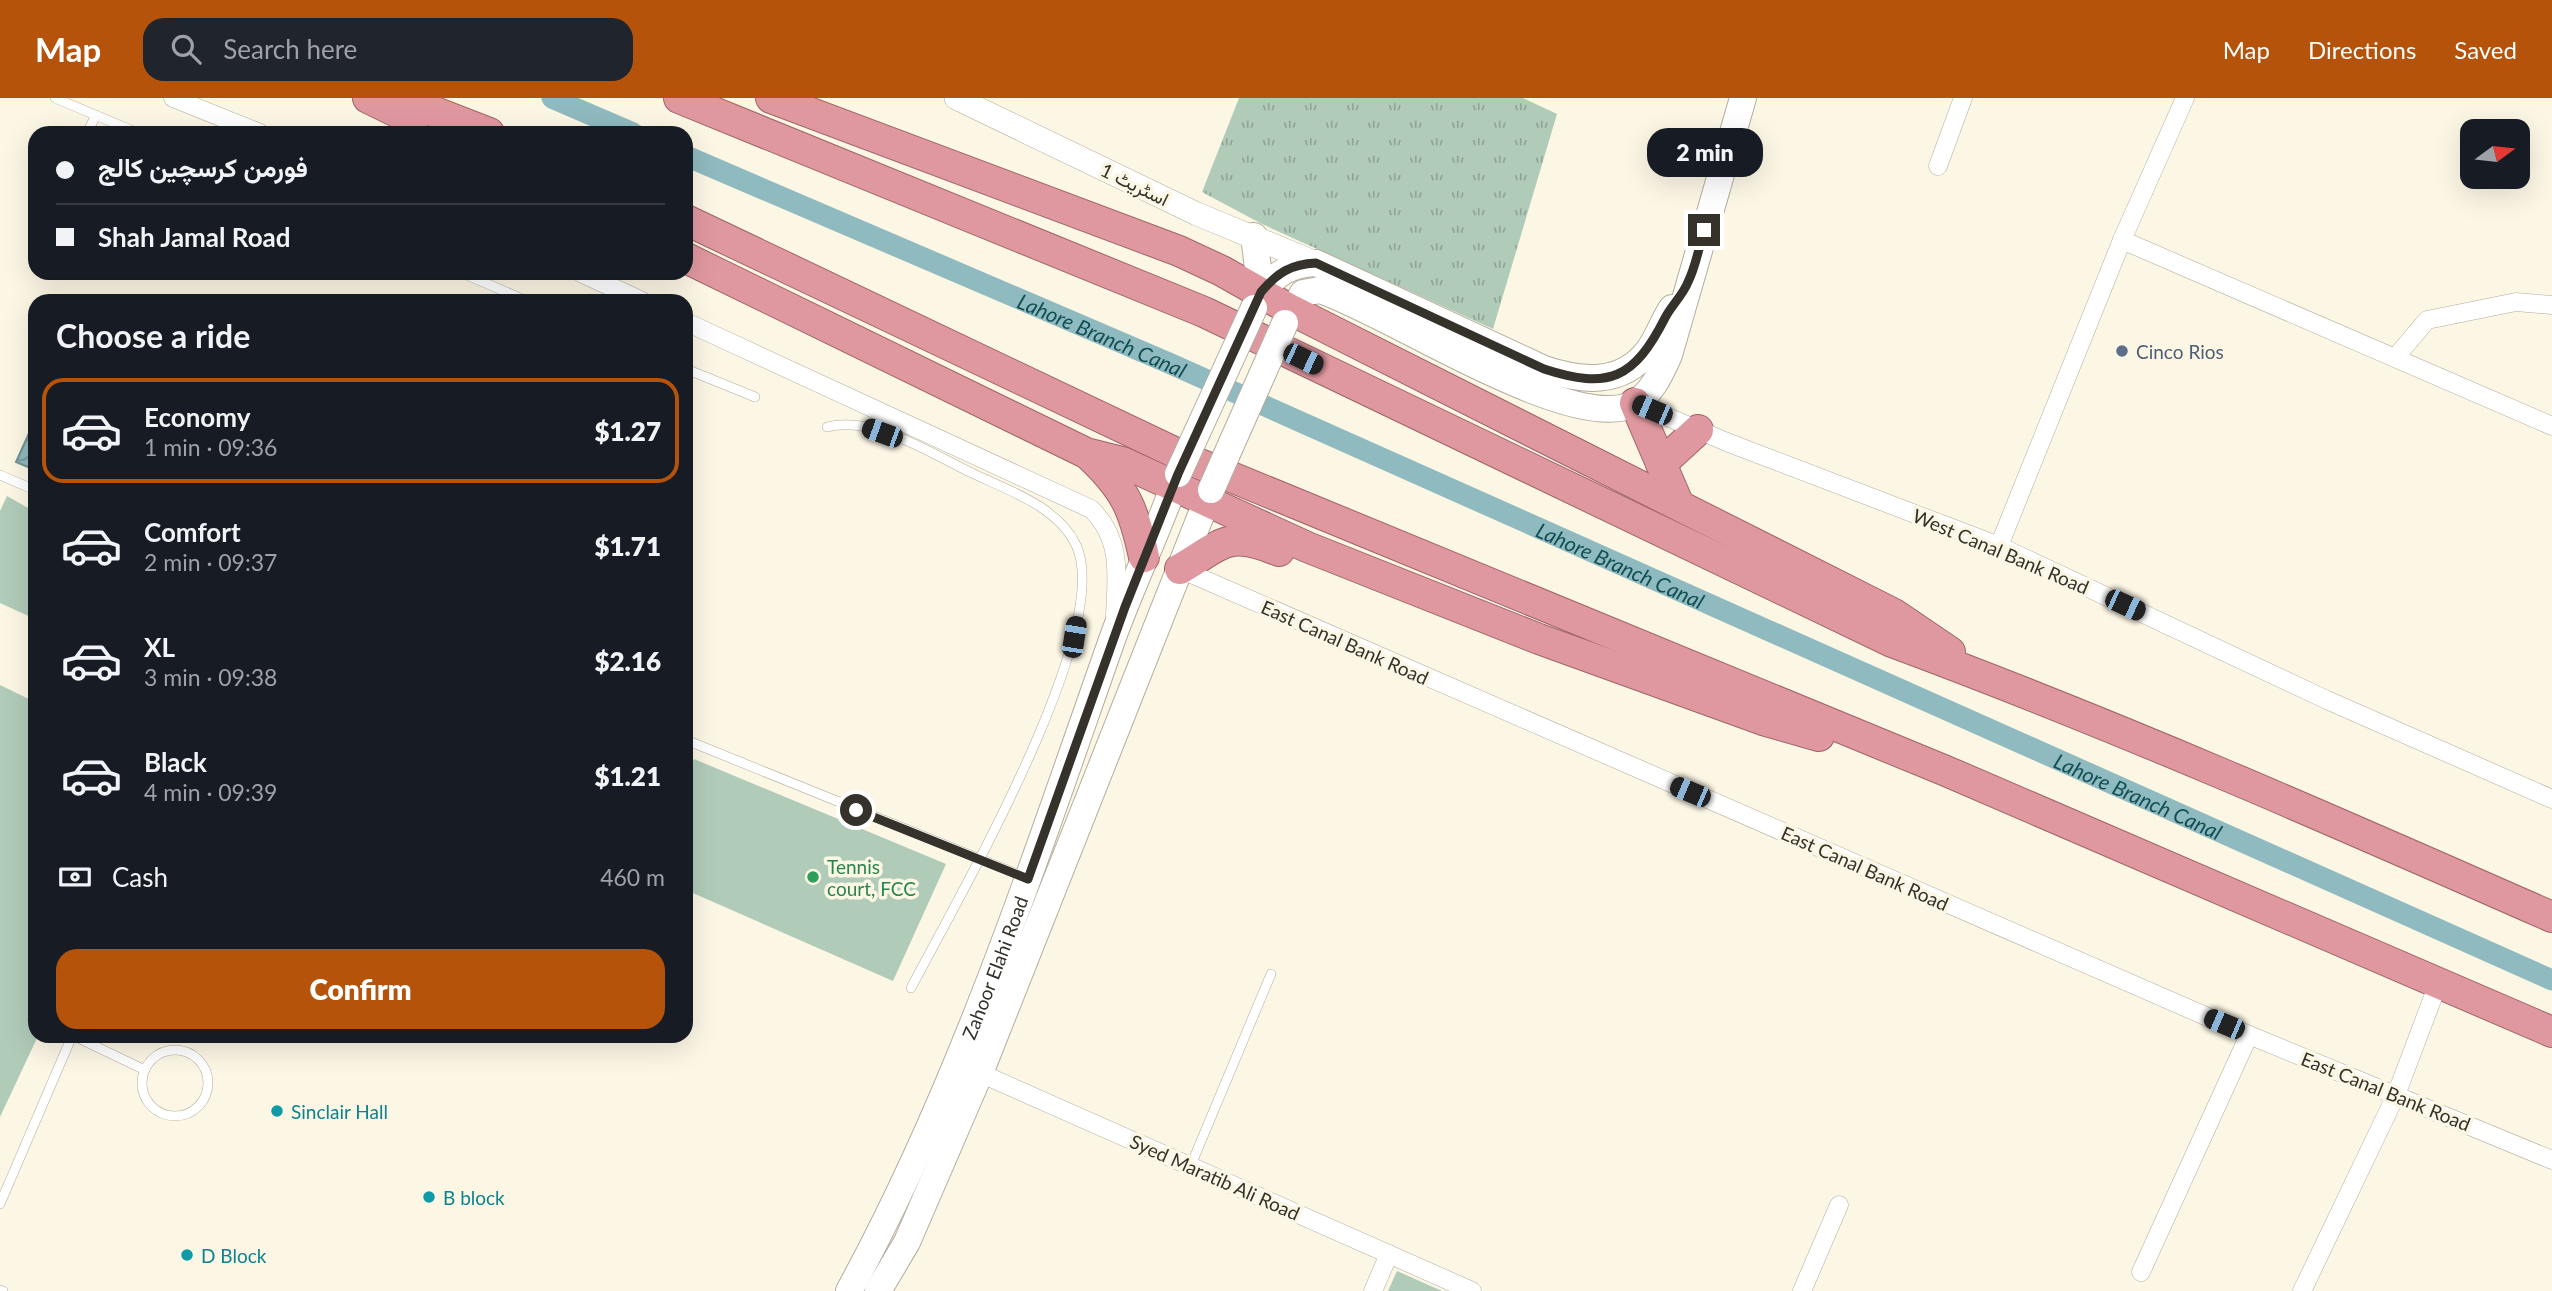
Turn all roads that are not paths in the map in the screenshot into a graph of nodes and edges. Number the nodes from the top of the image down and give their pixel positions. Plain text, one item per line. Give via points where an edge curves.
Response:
1 (55, 98) edge
2 (173, 98) edge
3 (368, 98) edge
4 (399, 98) edge
5 (679, 98) edge
6 (771, 98) edge
7 (956, 98) edge
8 (1743, 98) edge
9 (1963, 98) edge
10 (2185, 98) edge
11 (96, 115) junction
12 (90, 126) edge
13 (122, 126) edge
14 (243, 126) edge
15 (424, 126) edge
16 (471, 126) edge
17 (1938, 166) dead end
18 (693, 223) edge
19 (1254, 236) junction
20 (2122, 240) junction
21 (693, 261) edge
22 (1316, 263) junction
23 (479, 280) edge
24 (596, 280) edge
25 (1688, 283) junction
26 (511, 294) edge
27 (627, 294) edge
28 (1258, 300) junction
29 (2552, 306) edge
30 (1288, 316) junction
31 (693, 325) edge
32 (2395, 358) junction
33 (693, 372) edge
34 (755, 397) dead end
35 (1635, 403) junction
36 (2552, 426) edge
37 (827, 428) dead end
38 (1698, 430) junction
39 (1086, 453) junction
40 (1661, 464) junction
41 (0, 475) edge
42 (1176, 480) junction
43 (28, 487) edge
44 (1209, 496) junction
45 (1678, 503) junction
46 (1998, 546) junction
47 (1307, 547) junction
48 (1144, 557) junction
49 (1180, 569) junction
50 (1115, 633) junction
51 (1991, 679) junction
52 (693, 743) edge
53 (1946, 771) junction
54 (2552, 799) edge
55 (978, 859) junction
56 (1028, 879) junction
57 (2552, 917) edge
58 (1271, 974) dead end
59 (2438, 984) junction
60 (911, 988) dead end
61 (2552, 1032) edge
62 (2249, 1035) junction
63 (70, 1043) edge
64 (88, 1043) edge
65 (969, 1068) junction
66 (145, 1070) junction
67 (2396, 1095) junction
68 (2552, 1160) edge
69 (1191, 1165) junction
70 (0, 1204) edge
71 (1839, 1205) dead end
72 (1389, 1254) junction
73 (2141, 1272) dead end
74 (849, 1291) edge
75 (878, 1291) edge
76 (1373, 1291) edge
77 (1472, 1291) edge
78 (1802, 1291) edge
79 (2302, 1291) edge

1 - 11 lane
2 - 14 street
3 - 15 highway
4 - 16 highway
5 - 51 highway via 1204,312 1892,642
6 - 28 highway via 1167,246
7 - 19 street, اسٹریٹ 1 via 1197,214
8 - 25 main road
9 - 17 street
10 - 20 street
11 - 12 lane
11 - 13 lane
18 - 53 highway via 1195,461
19 - 22 street, اسٹریٹ 1
19 - 28 main road
20 - 32 street
20 - 46 street
21 - 39 highway
22 - 25 main road via 1544,369 1582,380 1611,376 1639,361
22 - 28 main road, Zahoor Elahi Road via 1290,267 1273,278
23 - 26 lane
24 - 27 street
25 - 35 main road via 1669,355 1651,388
28 - 30 highway
28 - 42 main road, Zahoor Elahi Road, bridge
29 - 32 street via 2516,302 2427,320
30 - 35 main road via 1303,293 1320,290 1551,400 1600,409
30 - 44 main road, Zahoor Elahi Road, bridge
30 - 45 highway
31 - 50 street via 1091,509 1107,528 1116,551
32 - 36 street
33 - 34 lane
35 - 38 street, West Canal Bank Road
35 - 40 highway
37 - 55 lane via 843,423 861,425 1031,502 1067,529 1081,555 1081,594 1062,678 1018,784
38 - 40 highway
38 - 46 street, West Canal Bank Road
39 - 42 highway
39 - 48 highway via 1125,493
40 - 45 highway
41 - 43 lane
42 - 44 highway
42 - 48 main road, Zahoor Elahi Road
44 - 47 highway
44 - 49 main road, Zahoor Elahi Road
45 - 51 highway via 1894,614
46 - 54 street, West Canal Bank Road
47 - 49 highway via 1283,552 1237,539
47 - 53 highway via 1539,639 1763,720
48 - 50 main road, Zahoor Elahi Road
49 - 62 street, East Canal Bank Road
49 - 65 main road, Zahoor Elahi Road
50 - 56 main road, Zahoor Elahi Road
51 - 57 highway
52 - 55 lane
53 - 59 highway
55 - 56 lane
55 - 60 lane
56 - 65 main road, Zahoor Elahi Road
58 - 69 lane
59 - 61 highway
59 - 67 street
62 - 67 street, East Canal Bank Road
62 - 73 street
63 - 70 lane
64 - 66 lane
65 - 69 street, Syed Maratib Ali Road
65 - 74 main road, Zahoor Elahi Road
65 - 75 main road, Zahoor Elahi Road via 907,1242
66 - 66 lane via 167,1050 187,1052 197,1057 208,1074 206,1095 184,1115 163,1114 147,1100 142,1080
67 - 68 street, East Canal Bank Road
67 - 79 street
69 - 72 street, Syed Maratib Ali Road
71 - 78 street
72 - 76 street
72 - 77 street, Syed Maratib Ali Road

